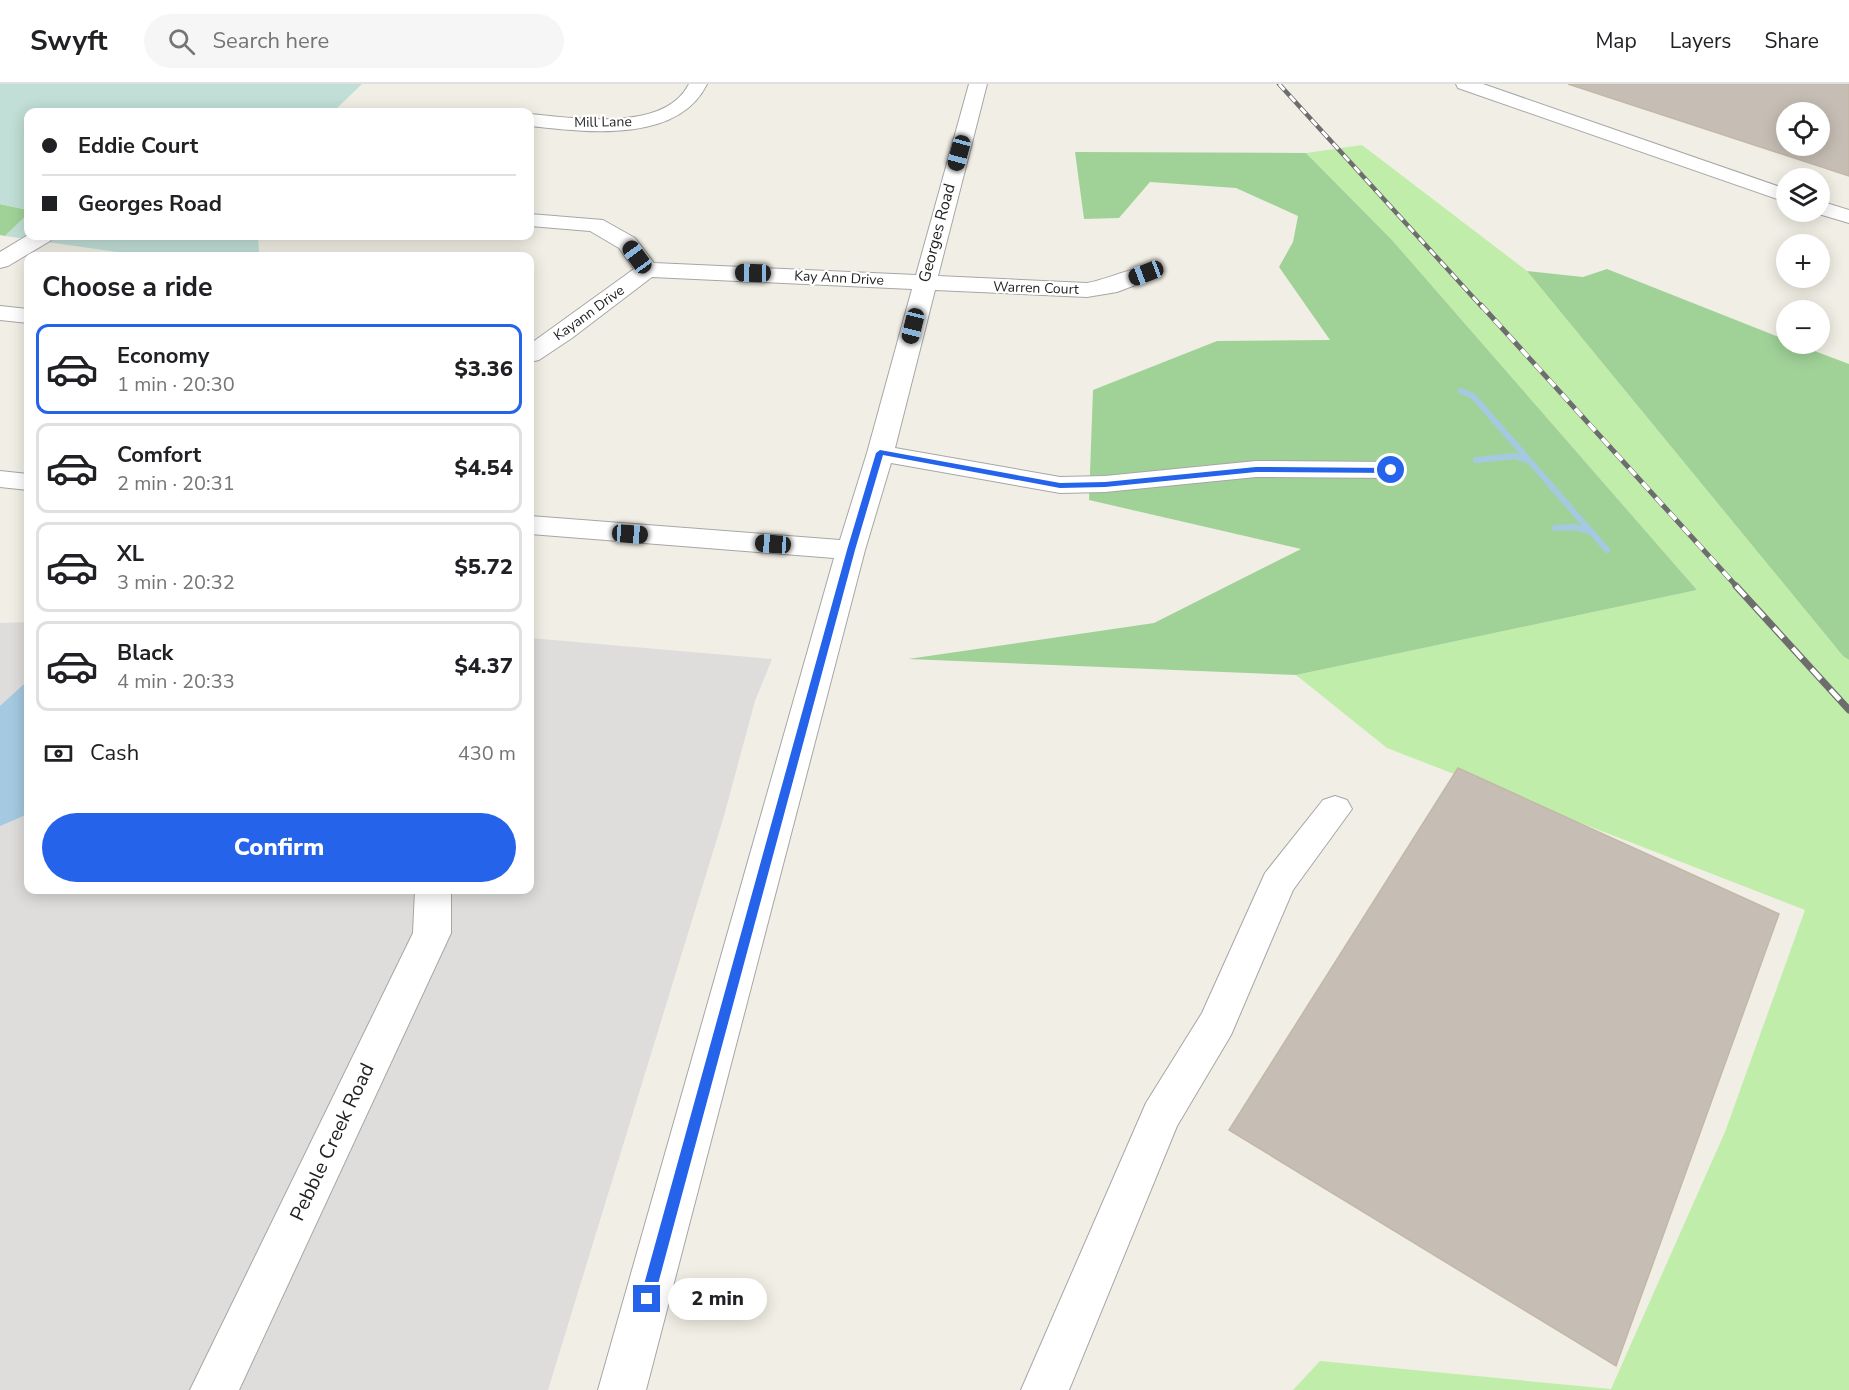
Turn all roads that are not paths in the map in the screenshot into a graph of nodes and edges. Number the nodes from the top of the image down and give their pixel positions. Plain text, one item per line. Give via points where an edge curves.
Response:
1 (698, 84) edge
2 (978, 84) edge
3 (1465, 84) edge
4 (534, 120) edge
5 (1776, 193) edge
6 (1830, 210) edge
7 (1849, 217) edge
8 (534, 220) edge
9 (35, 240) edge
10 (0, 261) edge
11 (647, 270) junction
12 (1146, 273) dead end
13 (923, 284) junction
14 (0, 313) edge
15 (24, 316) edge
16 (534, 352) edge
17 (880, 453) junction
18 (1391, 470) dead end
19 (0, 479) edge
20 (24, 482) edge
21 (534, 525) edge
22 (851, 550) junction
23 (1335, 809) dead end
24 (434, 894) edge
25 (214, 1390) edge
26 (622, 1390) edge
27 (1045, 1390) edge

1 - 4 street, Mill Lane via 687,103 634,123 606,126
2 - 13 street, Georges Road
3 - 5 street
6 - 7 street
8 - 11 street via 595,225 627,243
9 - 10 street
11 - 13 street, Kay Ann Drive
11 - 16 street, Kayann Drive
12 - 13 street, Warren Court via 1109,287 1087,290
13 - 17 street, Georges Road
14 - 15 street
17 - 18 street via 1060,486 1256,469
17 - 22 street, Georges Road
19 - 20 street
21 - 22 street
22 - 26 street, Georges Road
23 - 27 street via 1278,883 1218,1023 1161,1116
24 - 25 street, Pebble Creek Road via 432,933

